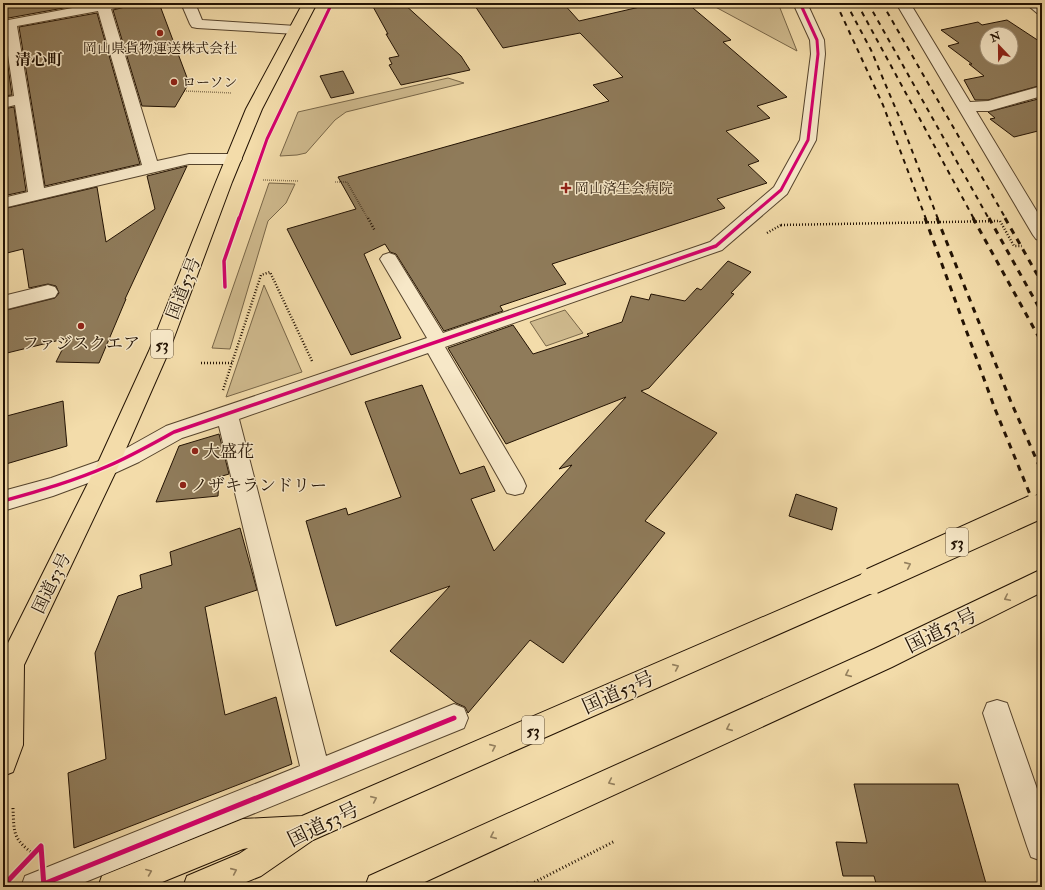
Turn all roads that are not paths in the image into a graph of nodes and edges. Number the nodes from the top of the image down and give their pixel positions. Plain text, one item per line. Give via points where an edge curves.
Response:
1 (120, 3) edge
2 (188, 3) edge
3 (310, 3) edge
4 (800, 3) edge
5 (903, 3) edge
6 (1032, 3) edge
7 (87, 6) edge
8 (103, 6) junction
9 (1042, 10) edge
10 (6, 25) edge
11 (296, 30) junction
12 (1042, 91) edge
13 (22, 99) junction
14 (3, 103) edge
15 (965, 107) junction
16 (234, 159) junction
17 (151, 168) junction
18 (37, 195) junction
19 (3, 203) edge
20 (1042, 235) edge
21 (389, 259) dead end
22 (48, 292) dead end
23 (3, 303) edge
24 (436, 343) junction
25 (224, 406) junction
26 (108, 467) junction
27 (515, 486) dead end
28 (3, 501) edge
29 (1042, 504) edge
30 (1042, 580) edge
31 (7, 672) edge
32 (997, 713) dead end
33 (454, 718) dead end
34 (3, 762) edge
35 (316, 774) junction
36 (303, 830) junction
37 (1042, 846) edge
38 (36, 887) edge
39 (113, 887) edge
40 (198, 887) edge
41 (380, 887) edge

1 - 8 street
2 - 11 street via 197,24
3 - 11 highway, 国道53号 / 53
4 - 24 street via 817,40 818,54 808,140 781,190 716,246
5 - 15 street
6 - 9 street
7 - 8 street
7 - 10 street
8 - 17 street
10 - 13 street
11 - 16 highway, 国道53号 / 53 via 254,109
12 - 15 street via 989,106
13 - 14 street
13 - 18 street
15 - 20 street
16 - 17 street via 189,159
16 - 26 highway, 国道53号 / 53 via 159,351
17 - 18 street
18 - 19 street
21 - 24 street
22 - 23 street
24 - 25 street
24 - 27 street
25 - 26 street
25 - 35 street
26 - 28 street via 53,487
26 - 31 highway, 国道53号 / 53
36 -> 29 highway, 国道53号 / 53, bridge
30 -> 41 highway, 国道53号 via 883,658
31 - 34 highway via 9,745
32 - 37 street
33 - 35 street
35 - 38 street
39 -> 36 highway via 244,834
40 -> 36 highway, 国道53号 / 53 via 250,864

